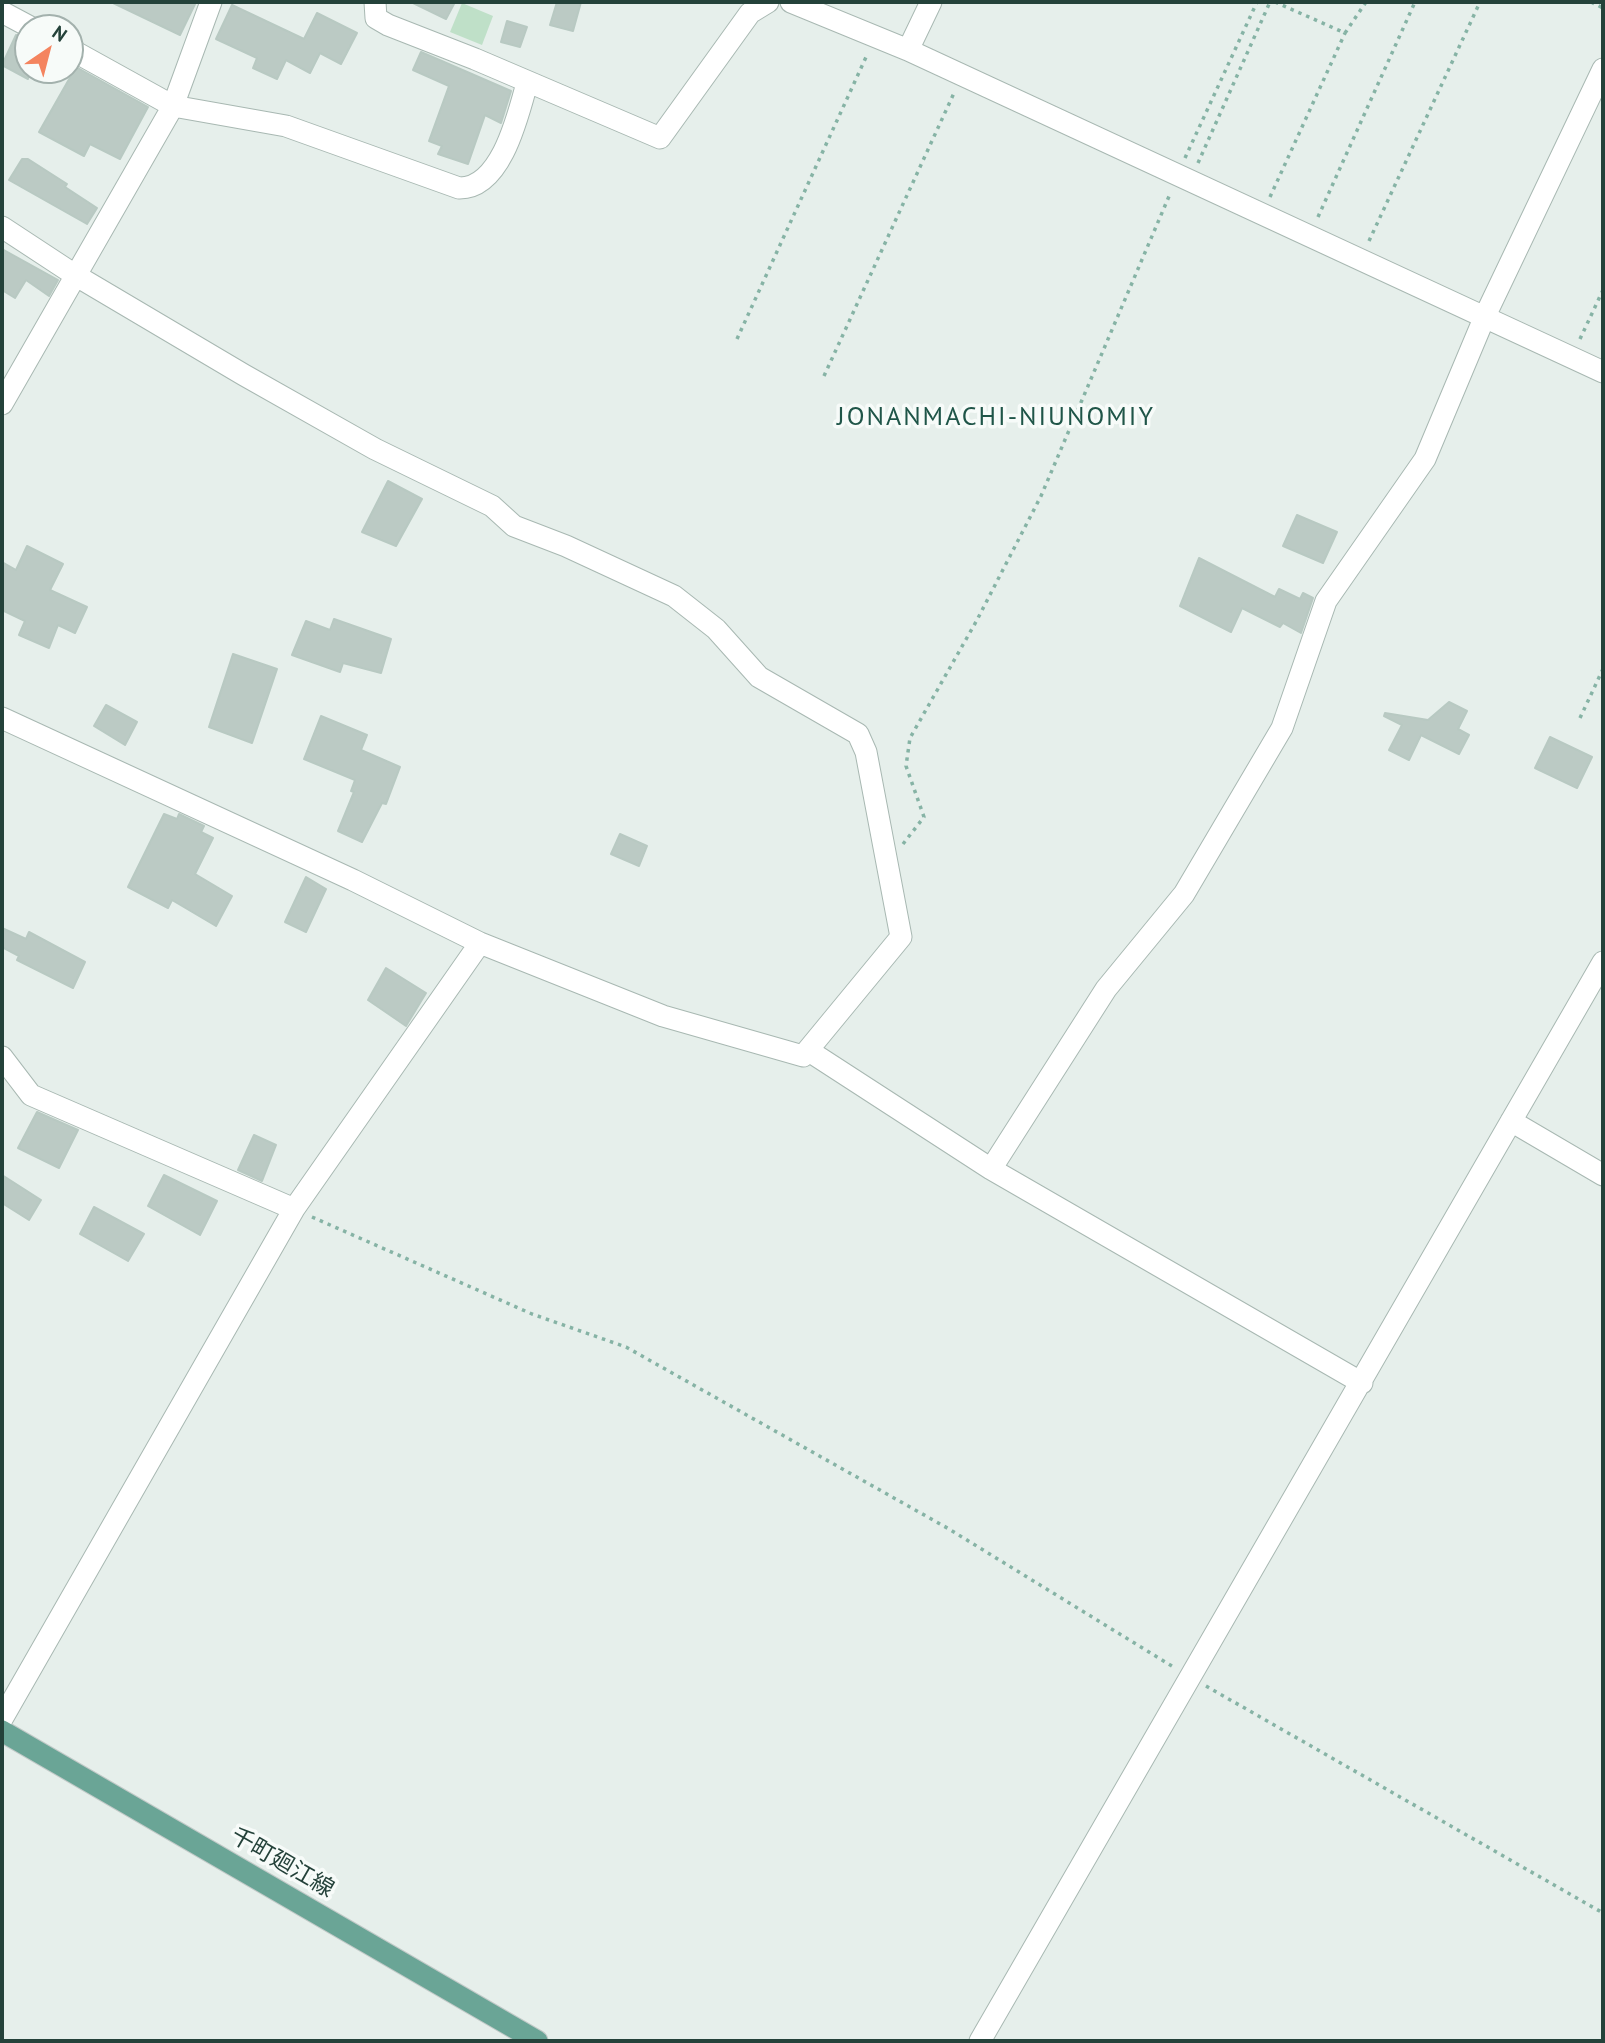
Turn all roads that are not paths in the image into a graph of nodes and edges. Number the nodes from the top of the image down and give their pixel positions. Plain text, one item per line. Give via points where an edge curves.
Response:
1 (211, 2) edge
2 (375, 2) edge
3 (768, 2) edge
4 (790, 2) edge
5 (931, 2) edge
6 (908, 50) junction
7 (84, 57) edge
8 (1603, 69) edge
9 (527, 83) junction
10 (173, 106) junction
11 (2, 227) edge
12 (75, 275) junction
13 (1485, 316) junction
14 (1603, 372) edge
15 (2, 404) edge
16 (2, 718) edge
17 (480, 943) junction
18 (1603, 962) edge
19 (810, 1051) junction
20 (2, 1057) edge
21 (1511, 1121) junction
22 (992, 1169) junction
23 (1603, 1175) edge
24 (295, 1209) junction
25 (1362, 1384) junction
26 (2, 1719) edge
27 (2, 1731) edge
28 (537, 2041) edge
29 (980, 2041) edge

1 - 10 street
2 - 9 street via 373,12 381,22
3 - 9 street via 750,13 660,138
4 - 6 street
5 - 6 street
6 - 13 street
7 - 10 street
8 - 13 street
9 - 10 street via 503,150 480,184 471,188 446,184 286,126
10 - 12 street
11 - 12 street
12 - 15 street
12 - 19 street via 375,449 492,506 514,526 674,596 716,629 759,677 858,734 866,752 901,937
13 - 14 street
13 - 22 street via 1425,459 1326,601 1282,728 1184,894 1106,989
16 - 17 street
17 - 19 street via 663,1016 803,1056
17 - 24 street
18 - 21 street
19 - 22 street
20 - 24 street via 31,1095
21 - 23 street
21 - 25 street
22 - 25 street
24 - 26 street
25 - 29 street
27 - 28 main road, 千町廻江線

